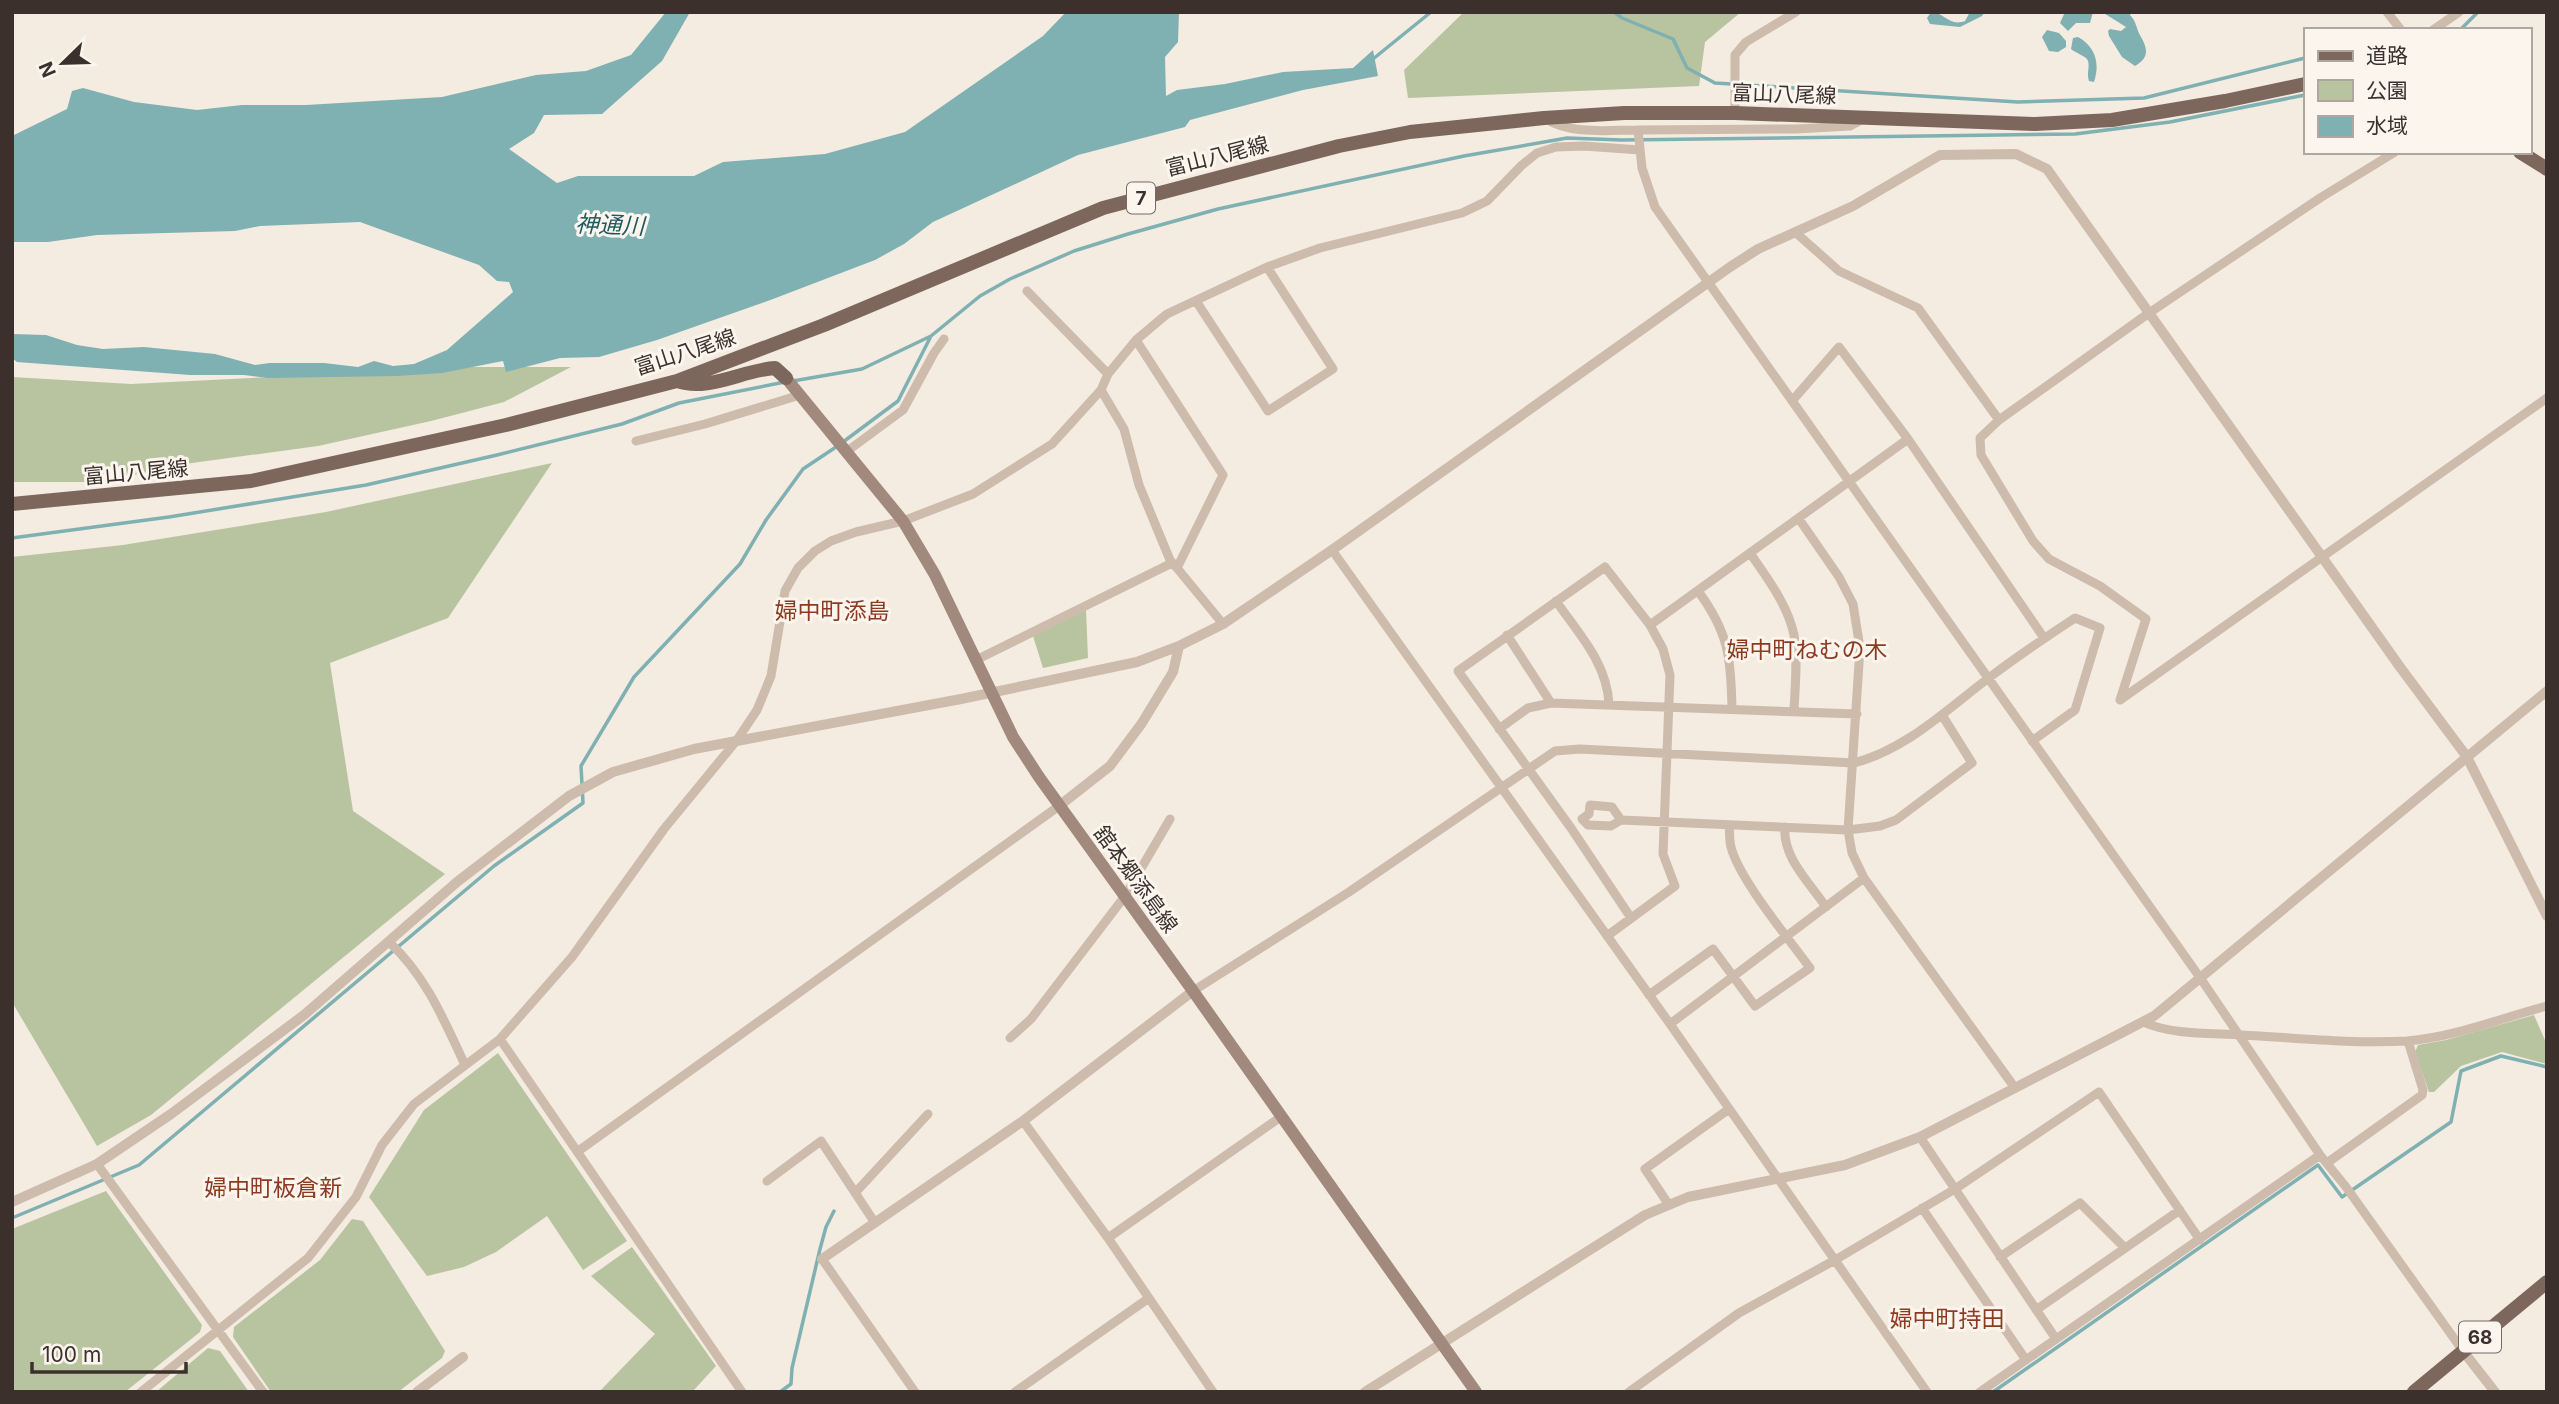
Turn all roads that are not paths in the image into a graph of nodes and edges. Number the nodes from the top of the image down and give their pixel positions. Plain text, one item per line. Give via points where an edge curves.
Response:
1 (1796, 12) edge
2 (2387, 12) edge
3 (2459, 12) edge
4 (2399, 28) edge
5 (2436, 28) edge
6 (2304, 84) edge
7 (1735, 113) junction
8 (1545, 118) junction
9 (1866, 118) junction
10 (1639, 140) junction
11 (2392, 154) edge
12 (2523, 154) edge
13 (2547, 169) edge
14 (1795, 232) junction
15 (1267, 267) junction
16 (1709, 283) junction
17 (1027, 291) dead end
18 (1196, 301) junction
19 (2149, 313) junction
20 (944, 340) dead end
21 (1136, 340) junction
22 (1108, 374) junction
23 (677, 381) junction
24 (792, 385) junction
25 (1101, 390) junction
26 (2547, 398) edge
27 (1792, 401) junction
28 (1999, 420) junction
29 (1908, 439) junction
30 (636, 441) dead end
31 (846, 452) junction
32 (1851, 482) junction
33 (12, 504) edge
34 (1799, 519) junction
35 (903, 521) junction
36 (1332, 551) junction
37 (1751, 553) junction
38 (2323, 556) junction
39 (1174, 565) junction
40 (1698, 591) junction
41 (1556, 601) junction
42 (1223, 624) junction
43 (1650, 625) junction
44 (1507, 635) junction
45 (2044, 638) junction
46 (1179, 646) junction
47 (976, 660) junction
48 (1989, 678) junction
49 (2547, 691) edge
50 (991, 692) junction
51 (1551, 703) junction
52 (1609, 705) junction
53 (1668, 706) junction
54 (1732, 709) junction
55 (1794, 711) junction
56 (1857, 714) junction
57 (1942, 715) junction
58 (1499, 729) junction
59 (737, 740) junction
60 (2032, 741) junction
61 (1666, 754) junction
62 (2467, 757) junction
63 (1854, 764) junction
64 (1527, 768) junction
65 (1500, 787) junction
66 (1059, 806) junction
67 (1582, 819) junction
68 (1170, 820) dead end
69 (1621, 820) junction
70 (1663, 822) junction
71 (1730, 825) junction
72 (1785, 827) junction
73 (1571, 828) junction
74 (1848, 830) junction
75 (1864, 878) junction
76 (1125, 896) junction
77 (1826, 907) junction
78 (2547, 916) edge
79 (1631, 918) junction
80 (1607, 936) junction
81 (1787, 936) junction
82 (388, 942) junction
83 (1732, 977) junction
84 (2201, 979) junction
85 (1194, 991) junction
86 (1649, 995) junction
87 (2547, 1006) edge
88 (2143, 1022) junction
89 (1670, 1024) junction
90 (2237, 1034) junction
91 (1010, 1038) dead end
92 (500, 1039) junction
93 (2408, 1041) junction
94 (465, 1065) junction
95 (2015, 1088) junction
96 (1730, 1109) junction
97 (928, 1114) dead end
98 (1282, 1116) junction
99 (1023, 1121) junction
100 (1920, 1137) junction
101 (577, 1152) junction
102 (2324, 1158) junction
103 (97, 1164) junction
104 (1778, 1178) junction
105 (767, 1181) dead end
106 (1955, 1189) junction
107 (855, 1193) junction
108 (12, 1202) edge
109 (1670, 1205) junction
110 (1922, 1208) junction
111 (2180, 1210) junction
112 (875, 1223) junction
113 (1108, 1238) junction
114 (2200, 1240) junction
115 (2125, 1248) junction
116 (2000, 1257) junction
117 (822, 1259) joint
118 (1835, 1259) junction
119 (2547, 1282) edge
120 (1149, 1298) junction
121 (2036, 1310) junction
122 (218, 1330) junction
123 (2056, 1339) junction
124 (1441, 1342) junction
125 (2463, 1351) junction
126 (463, 1357) dead end
127 (2026, 1360) junction
128 (141, 1392) edge
129 (263, 1392) edge
130 (417, 1392) edge
131 (742, 1392) edge
132 (915, 1392) edge
133 (1015, 1392) edge
134 (1213, 1392) edge
135 (1364, 1392) edge
136 (1476, 1392) edge
137 (1629, 1392) edge
138 (1927, 1392) edge
139 (1980, 1392) edge
140 (2414, 1392) edge
141 (2495, 1392) edge

1 - 7 street via 1746,42 1735,55
2 - 4 street
3 - 5 street
6 - 9 main road, 富山八尾線 / 7 via 2112,120 2035,124
7 - 8 main road, 富山八尾線 / 7
7 - 9 main road, 富山八尾線 / 7
8 - 10 street via 1557,126
8 - 23 main road, 富山八尾線 / 7 via 1410,132 1339,146 1103,208
9 - 10 street via 1850,126
10 - 15 street via 1556,147 1537,153 1487,201 1462,213 1320,248
10 - 16 street via 1647,187 1656,207
11 - 19 street
12 - 13 main road
14 - 16 street via 1758,249
14 - 19 street via 1853,206 1941,155 2016,154 2047,169
14 - 28 street via 1839,271 1918,308
15 - 18 street
15 - 18 street via 1333,369 1268,411
16 - 27 street
16 - 36 street
17 - 22 street
18 - 21 street via 1167,314
19 - 28 street
19 - 38 street
20 - 31 street via 903,410
21 - 22 street
21 - 39 street via 1223,475
22 - 25 street
23 - 24 main road via 691,386 775,368
23 - 33 main road, 富山八尾線 / 7 via 506,425 251,481
24 - 30 street via 705,424
24 - 31 main road, 舘本郷添島線
25 - 35 street via 1052,444 972,494
25 - 39 street via 1124,429 1139,485
26 - 38 street
27 - 29 street via 1839,348
27 - 32 street
28 - 38 street via 1980,438 1981,456 2033,541 2049,559 2100,586 2146,619 2120,700
29 - 32 street
29 - 45 street
31 - 35 main road, 舘本郷添島線
32 - 34 street
32 - 48 street
34 - 37 street
34 - 56 street via 1853,604 1860,648
35 - 47 main road, 舘本郷添島線
35 - 59 street via 831,541 798,568 785,591 778,618 771,676 757,710
36 - 42 street
36 - 65 street
37 - 40 street
37 - 55 street via 1779,597 1793,631
38 - 62 street
39 - 42 street
39 - 47 street
40 - 43 street
40 - 54 street via 1725,639
41 - 43 street via 1605,567
41 - 44 street
41 - 52 street via 1601,669
42 - 46 street
43 - 53 street via 1670,676
44 - 51 street
44 - 58 street via 1458,670
45 - 48 street
45 - 60 street via 2075,618 2100,628 2075,710
46 - 50 street via 1137,662
46 - 66 street via 1173,672 1110,766
47 - 50 main road, 舘本郷添島線
48 - 57 street
48 - 60 street
49 - 62 street
50 - 59 street
50 - 66 main road, 舘本郷添島線 via 1013,737
51 - 52 street
51 - 58 street via 1528,708
52 - 53 street
53 - 54 street
53 - 61 street
54 - 55 street
55 - 56 street
56 - 63 street
57 - 63 street via 1891,750
57 - 74 street via 1972,763 1896,820
58 - 64 street
59 - 82 street via 613,772 569,796
59 - 92 street via 664,829 572,957
60 - 84 street
61 - 63 street
61 - 64 street via 1555,751
61 - 70 street
62 - 78 street
62 - 84 street
63 - 74 street
64 - 65 street
64 - 73 street
65 - 80 street
65 - 85 street via 1349,892
66 - 76 main road, 舘本郷添島線
66 - 101 street
67 - 69 street via 1588,825 1611,826
67 - 69 street via 1589,814 1590,805 1612,807
67 - 73 street
68 - 76 street
69 - 70 street
70 - 71 street
70 - 79 street via 1663,854 1675,886
71 - 72 street
71 - 81 street via 1735,859
72 - 74 street
72 - 77 street via 1788,852
73 - 79 street
74 - 75 street
75 - 77 street
75 - 95 street
76 - 85 main road, 舘本郷添島線
76 - 91 street via 1031,1019
77 - 81 street
79 - 80 street
80 - 86 street
81 - 83 street
81 - 83 street via 1810,968 1755,1006
82 - 94 street via 408,959 430,991
82 - 103 street via 304,1015
83 - 86 street via 1713,948
83 - 89 street
84 - 88 street
84 - 90 street
85 - 98 main road, 舘本郷添島線
85 - 99 street
86 - 89 street
87 - 93 street via 2459,1032
88 - 90 street via 2167,1029
88 - 95 street
89 - 96 street
90 - 93 street
90 - 102 street
92 - 94 street
92 - 101 street
93 - 102 street via 2421,1095
94 - 122 street via 414,1104 382,1145 356,1197 308,1258
95 - 100 street
96 - 104 street
96 - 109 street via 1645,1169
97 - 107 street
98 - 113 street
98 - 124 main road, 舘本郷添島線
99 - 112 street
99 - 113 street
100 - 104 street via 1845,1165
100 - 106 street
101 - 131 street
102 - 114 street
102 - 125 street
103 - 108 street
103 - 122 street
104 - 109 street
104 - 118 street
105 - 107 street via 821,1141
106 - 110 street
106 - 111 street via 2099,1092
106 - 116 street
107 - 112 street
109 - 124 street via 1645,1215
110 - 118 street
110 - 127 street
111 - 114 street
111 - 115 street
112 - 117 street
113 - 120 street
114 - 123 street
115 - 116 street via 2080,1203
115 - 121 street
116 - 121 street
117 - 132 street
118 - 137 street via 1739,1312
118 - 138 street
119 - 125 main road, 68
120 - 133 street
120 - 134 street
121 - 123 street
122 - 128 street
122 - 129 street
123 - 127 street
124 - 135 street
124 - 136 main road, 舘本郷添島線
125 - 140 main road, 68
125 - 141 street
126 - 130 street
127 - 139 street

